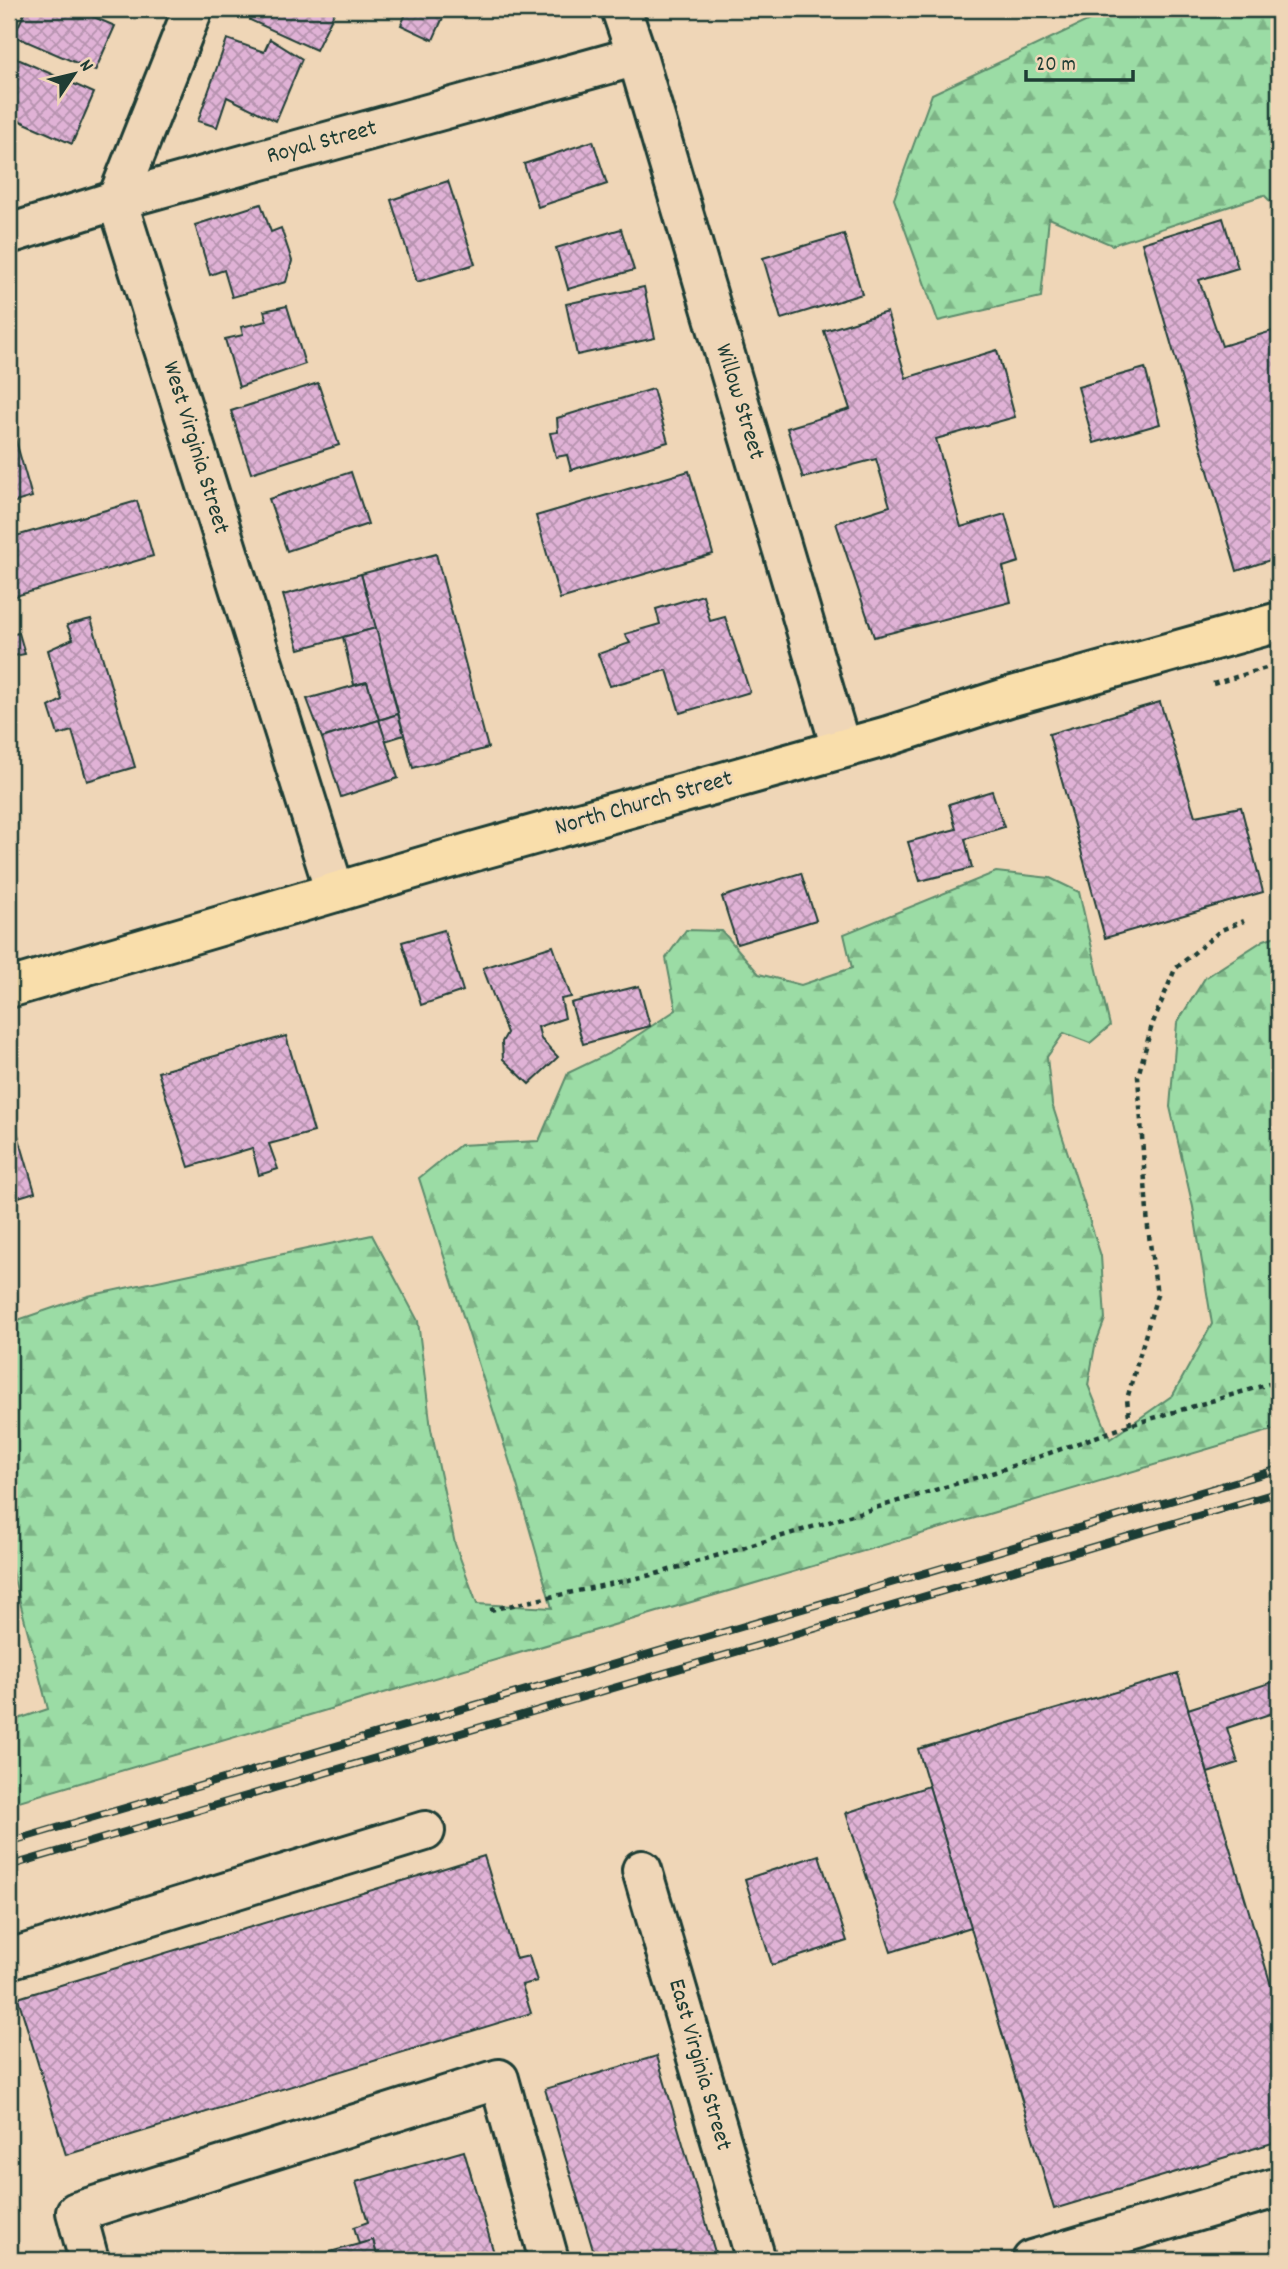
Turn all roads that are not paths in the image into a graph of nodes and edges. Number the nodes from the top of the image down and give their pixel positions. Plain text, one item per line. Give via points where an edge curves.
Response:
1 (193, 9) edge
2 (621, 9) edge
3 (637, 56) junction
4 (117, 200) junction
5 (9, 234) edge
6 (1279, 622) edge
7 (841, 748) junction
8 (335, 892) junction
9 (9, 988) edge
10 (425, 1831) dead end
11 (642, 1870) dead end
12 (9, 1959) edge
13 (1279, 2187) edge
14 (89, 2260) edge
15 (549, 2260) edge
16 (755, 2260) edge
17 (1032, 2260) edge

1 - 4 street
2 - 3 street, Willow Street
3 - 4 street, Royal Street
3 - 7 street, Willow Street
4 - 5 street, Royal Street
4 - 8 street, West Virginia Street
6 - 7 main road, North Church Street
7 - 8 main road, North Church Street
8 - 9 main road, North Church Street
10 - 12 street
11 - 16 street, East Virginia Street
13 - 17 street
14 - 15 street via 76,2212 499,2079

